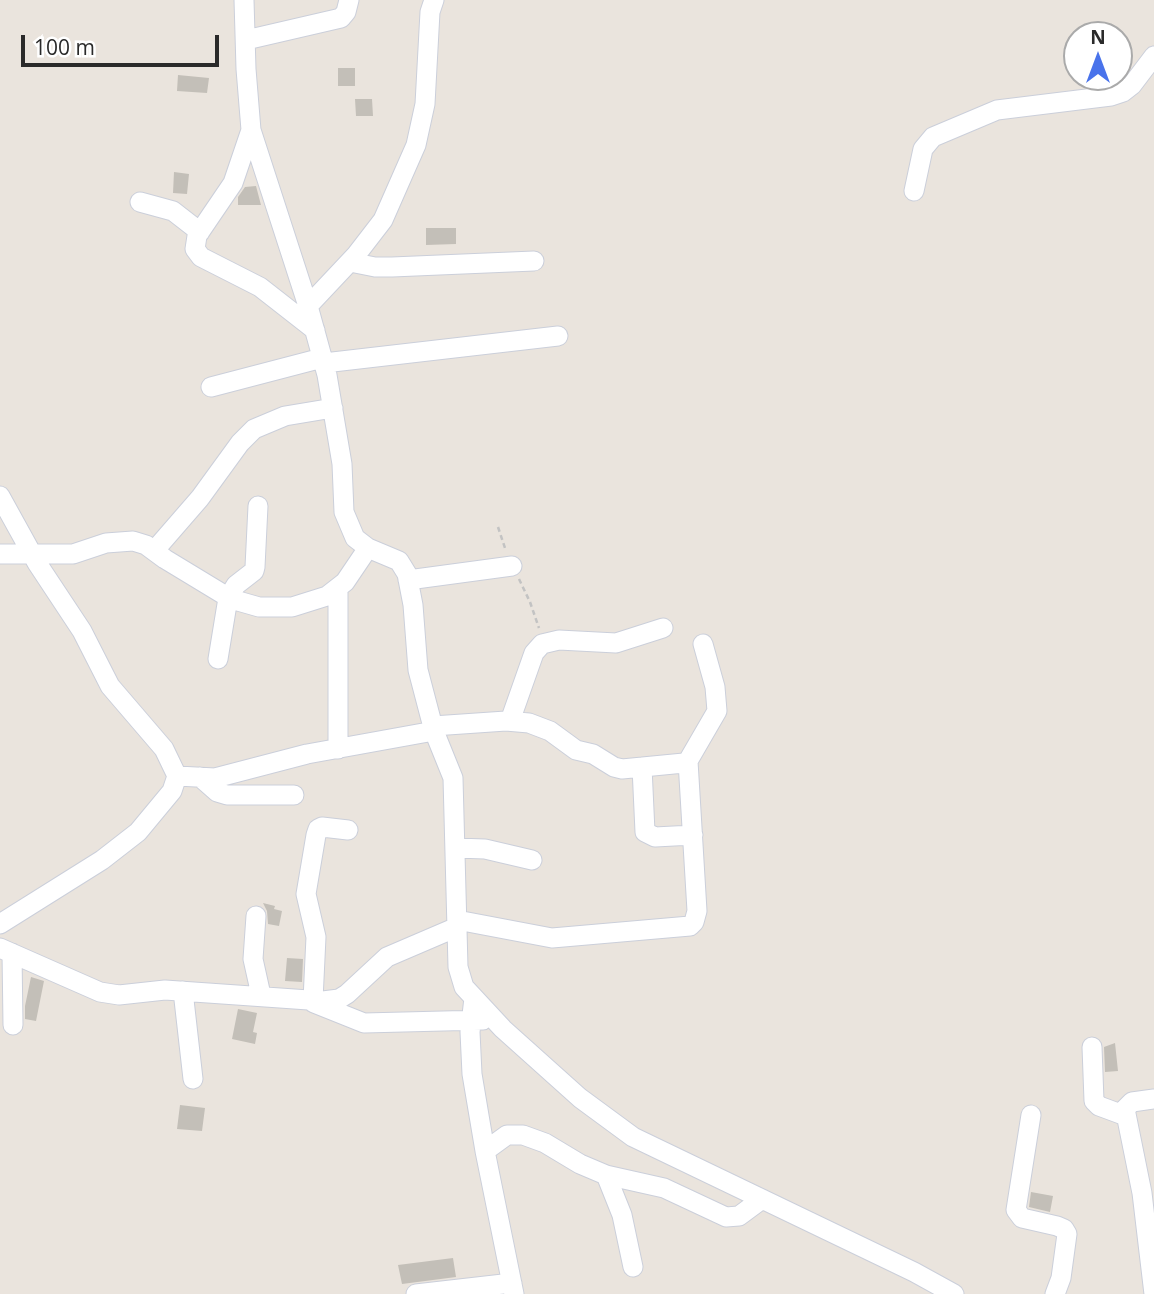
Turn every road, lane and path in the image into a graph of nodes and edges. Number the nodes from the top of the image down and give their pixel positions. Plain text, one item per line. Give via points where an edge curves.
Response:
1 (244, 0) edge
2 (349, 0) edge
3 (434, 0) edge
4 (246, 40) junction
5 (1154, 56) edge
6 (251, 130) junction
7 (914, 191) dead end
8 (140, 202) dead end
9 (200, 232) junction
10 (349, 261) junction
11 (534, 261) dead end
12 (308, 306) junction
13 (315, 330) junction
14 (558, 335) dead end
15 (323, 360) junction
16 (211, 387) dead end
17 (333, 408) junction
18 (0, 496) edge
19 (258, 506) dead end
20 (498, 527) dead end
21 (368, 548) junction
22 (154, 551) junction
23 (32, 553) junction
24 (0, 554) edge
25 (512, 566) junction
26 (408, 580) junction
27 (338, 588) junction
28 (228, 598) junction
29 (663, 628) dead end
30 (545, 643) junction
31 (703, 644) dead end
32 (218, 659) dead end
33 (510, 722) junction
34 (433, 729) junction
35 (338, 749) junction
36 (688, 761) junction
37 (642, 767) junction
38 (177, 776) junction
39 (200, 777) junction
40 (294, 795) dead end
41 (348, 830) dead end
42 (693, 835) junction
43 (456, 848) junction
44 (532, 860) dead end
45 (256, 916) dead end
46 (457, 923) junction
47 (0, 924) edge
48 (6, 951) edge
49 (183, 991) junction
50 (261, 996) junction
51 (474, 998) junction
52 (307, 1000) junction
53 (471, 1020) junction
54 (494, 1020) junction
55 (13, 1025) dead end
56 (1091, 1046) dead end
57 (193, 1079) dead end
58 (1154, 1100) edge
59 (1031, 1115) dead end
60 (1126, 1116) junction
61 (485, 1151) junction
62 (606, 1175) junction
63 (762, 1199) junction
64 (633, 1267) dead end
65 (513, 1289) edge
66 (416, 1294) edge
67 (954, 1294) edge
68 (1055, 1294) edge
69 (1154, 1294) edge

1 - 4 street
2 - 4 street via 341,18
3 - 10 street via 425,104 416,145 383,219
4 - 6 street
5 - 7 street via 1124,92 997,110 933,137 923,149
6 - 9 street via 233,183
6 - 12 street
8 - 9 street via 173,211
9 - 13 street via 195,249 201,257 260,287
10 - 11 street via 392,267
10 - 12 street
12 - 13 street
13 - 15 street
14 - 15 street
15 - 16 street
15 - 17 street
17 - 21 street via 344,512 355,538
17 - 22 street via 285,416 254,429
18 - 23 street
19 - 28 street via 254,571
20 - 25 path
21 - 26 street via 399,561
21 - 27 street
22 - 23 street via 133,541 73,554
22 - 28 street
23 - 24 street
23 - 38 street via 82,631 110,686 164,749
25 - 26 street
25 - 30 path
26 - 34 street via 418,670
27 - 28 street via 292,607 259,607
27 - 35 street
28 - 32 street
29 - 30 street via 616,643
30 - 33 street via 534,653
31 - 36 street via 717,711
33 - 34 street
33 - 37 street via 550,731 576,750 614,767
34 - 35 street
34 - 43 street via 453,778
35 - 39 street via 215,778
36 - 37 street
36 - 42 street
37 - 42 street via 645,832 655,837
38 - 39 street
38 - 47 street via 172,791 138,832
39 - 40 street via 228,795
41 - 52 street via 322,827 316,835 306,894 316,937
42 - 46 street via 697,911 690,926 552,938
43 - 44 street via 485,849
43 - 46 street
45 - 50 street via 253,959
46 - 51 street via 458,967 464,987
46 - 52 street via 387,957 339,999
48 - 49 street via 100,992
48 - 55 street
49 - 50 street
49 - 57 street
50 - 52 street
51 - 53 street
51 - 54 street
52 - 53 street via 364,1023
53 - 54 street
53 - 61 street via 472,1074
54 - 63 street via 580,1098 633,1137
56 - 60 street via 1094,1101
58 - 60 street via 1132,1102 1125,1109
59 - 68 street via 1016,1210 1022,1218 1057,1226 1067,1234 1062,1278
60 - 69 street via 1142,1193
61 - 62 street via 507,1135 523,1135
61 - 65 street
62 - 63 street via 664,1188 726,1217 738,1216
62 - 64 street via 622,1215
63 - 67 street
65 - 66 street

